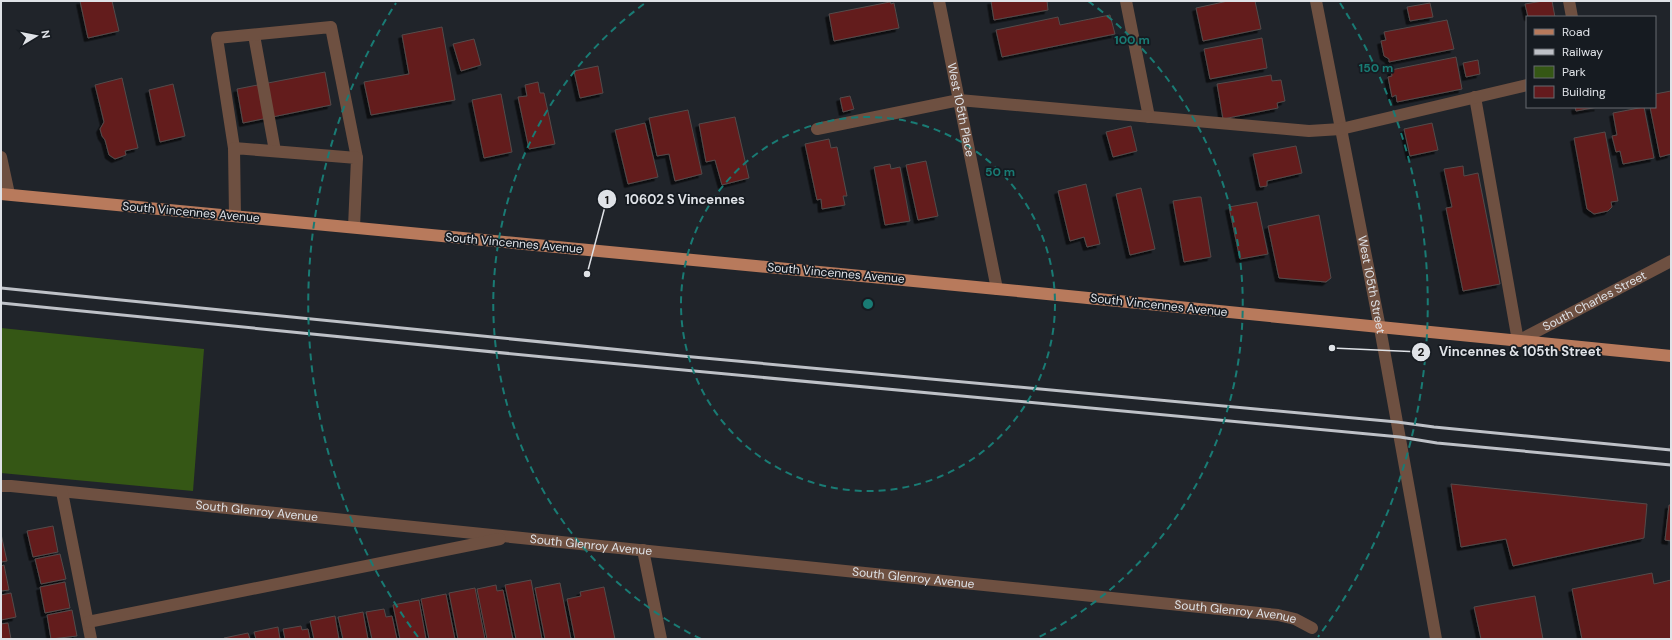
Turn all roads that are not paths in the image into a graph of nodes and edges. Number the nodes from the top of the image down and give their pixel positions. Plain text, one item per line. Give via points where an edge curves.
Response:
1 (939, 1) edge
2 (1126, 1) edge
3 (1316, 1) edge
4 (1569, 1) edge
5 (1572, 16) edge
6 (254, 35) junction
7 (1526, 85) edge
8 (1475, 97) junction
9 (959, 100) junction
10 (1149, 117) junction
11 (817, 129) dead end
12 (1341, 129) junction
13 (234, 148) junction
14 (275, 151) junction
15 (1, 157) edge
16 (357, 158) junction
17 (5, 194) edge
18 (235, 216) junction
19 (354, 228) junction
20 (1671, 261) edge
21 (997, 289) junction
22 (1380, 328) junction
23 (1518, 341) junction
24 (1671, 356) edge
25 (1, 486) edge
26 (62, 492) junction
27 (512, 537) junction
28 (643, 550) junction
29 (88, 622) junction
30 (1312, 628) dead end
31 (91, 639) edge
32 (661, 639) edge
33 (1436, 639) edge

1 - 9 street, West 105th Place
2 - 10 street
3 - 12 street, West 105th Street
4 - 5 street
6 - 13 street via 217,38
6 - 14 street
6 - 16 street via 331,27
7 - 8 street
8 - 12 street
8 - 23 street
9 - 10 street
9 - 11 street
9 - 21 street, West 105th Place
10 - 12 street via 1309,132
12 - 22 street, West 105th Street
13 - 14 street
13 - 18 street
14 - 16 street
15 - 17 street
16 - 19 street
17 - 18 main road, South Vincennes Avenue
18 - 19 main road, South Vincennes Avenue
19 - 21 main road, South Vincennes Avenue
20 - 23 street, South Charles Street
21 - 22 main road, South Vincennes Avenue
22 - 23 main road, South Vincennes Avenue
22 - 33 street, West 105th Street
23 - 24 main road, South Vincennes Avenue
25 - 26 street, South Glenroy Avenue
26 - 27 street, South Glenroy Avenue
26 - 29 street
27 - 28 street, South Glenroy Avenue
27 - 29 street, South Glenroy Avenue
28 - 30 street, South Glenroy Avenue via 1278,615 1295,619
28 - 32 street
29 - 31 street

